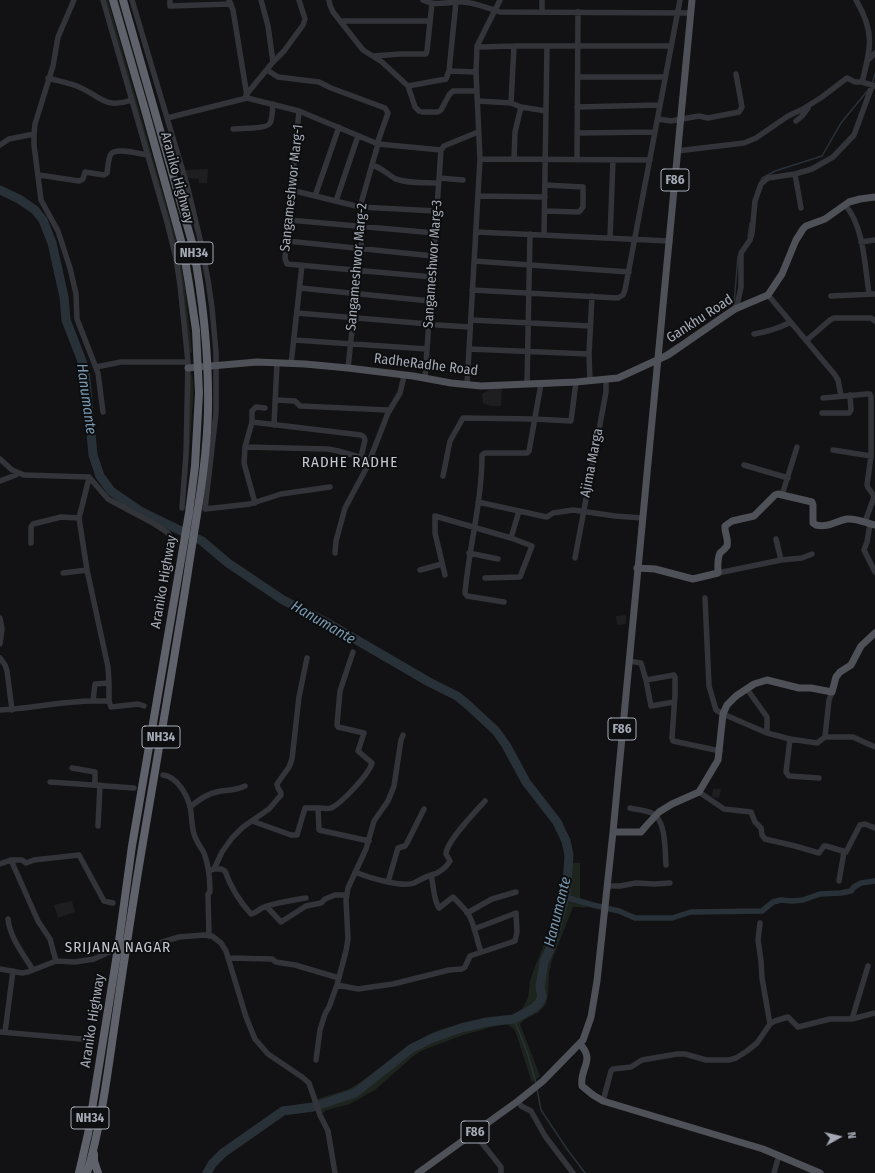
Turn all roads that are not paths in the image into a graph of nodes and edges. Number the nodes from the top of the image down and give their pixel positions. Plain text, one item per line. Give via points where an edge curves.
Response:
1 (74, 0) edge
2 (103, 0) edge
3 (112, 0) edge
4 (123, 0) edge
5 (132, 0) edge
6 (170, 0) edge
7 (261, 0) edge
8 (299, 0) edge
9 (329, 0) edge
10 (423, 0) edge
11 (500, 0) edge
12 (542, 0) edge
13 (680, 0) edge
14 (692, 0) edge
15 (856, 0) edge
16 (457, 1) edge
17 (230, 2) edge
18 (441, 2) edge
19 (432, 3) junction
20 (495, 10) junction
21 (542, 12) junction
22 (578, 12) junction
23 (677, 13) junction
24 (691, 13) junction
25 (340, 21) junction
26 (430, 21) junction
27 (477, 46) junction
28 (514, 46) junction
29 (547, 46) junction
30 (578, 46) junction
31 (671, 46) junction
32 (875, 53) edge
33 (373, 56) junction
34 (867, 61) junction
35 (273, 62) junction
36 (267, 70) junction
37 (449, 71) junction
38 (476, 72) junction
39 (736, 74) dead end
40 (665, 76) junction
41 (578, 77) junction
42 (48, 78) junction
43 (862, 82) junction
44 (874, 85) edge
45 (408, 86) junction
46 (478, 91) junction
47 (247, 96) junction
48 (132, 100) junction
49 (478, 101) junction
50 (511, 103) junction
51 (272, 104) junction
52 (660, 105) junction
53 (809, 105) junction
54 (521, 107) junction
55 (577, 107) junction
56 (299, 111) junction
57 (546, 111) junction
58 (167, 118) junction
59 (658, 118) junction
60 (681, 120) junction
61 (796, 121) dead end
62 (338, 127) junction
63 (234, 129) dead end
64 (478, 132) junction
65 (655, 132) junction
66 (577, 133) junction
67 (34, 134) junction
68 (358, 136) junction
69 (378, 144) junction
70 (0, 145) edge
71 (440, 150) junction
72 (677, 151) junction
73 (148, 155) junction
74 (480, 159) junction
75 (514, 159) junction
76 (546, 160) junction
77 (577, 160) junction
78 (613, 160) junction
79 (650, 160) junction
80 (372, 165) junction
81 (39, 174) junction
82 (795, 174) junction
83 (438, 180) junction
84 (464, 180) dead end
85 (545, 184) junction
86 (292, 190) junction
87 (316, 196) junction
88 (478, 196) junction
89 (545, 197) junction
90 (875, 197) edge
91 (336, 201) junction
92 (845, 205) junction
93 (360, 207) junction
94 (801, 208) dead end
95 (436, 211) junction
96 (545, 211) junction
97 (289, 220) junction
98 (363, 227) junction
99 (476, 232) junction
100 (435, 233) junction
101 (530, 234) junction
102 (544, 235) junction
103 (610, 238) junction
104 (636, 239) junction
105 (875, 240) edge
106 (286, 241) junction
107 (670, 241) junction
108 (861, 242) junction
109 (360, 249) junction
110 (433, 256) junction
111 (474, 261) junction
112 (530, 264) junction
113 (302, 265) junction
114 (358, 270) junction
115 (629, 272) junction
116 (432, 277) junction
117 (300, 288) junction
118 (472, 290) junction
119 (529, 292) junction
120 (356, 293) junction
121 (872, 294) edge
122 (768, 295) junction
123 (592, 296) junction
124 (831, 296) dead end
125 (430, 301) junction
126 (735, 309) junction
127 (297, 313) junction
128 (353, 317) junction
129 (471, 320) junction
130 (875, 321) edge
131 (791, 322) junction
132 (528, 323) junction
133 (429, 324) junction
134 (437, 325) dead end
135 (470, 326) junction
136 (590, 326) junction
137 (754, 334) dead end
138 (294, 340) junction
139 (807, 340) junction
140 (350, 343) junction
141 (427, 349) junction
142 (469, 349) junction
143 (527, 352) junction
144 (589, 354) junction
145 (658, 360) junction
146 (277, 363) junction
147 (291, 364) junction
148 (188, 365) junction
149 (96, 367) junction
150 (198, 367) junction
151 (211, 367) junction
152 (348, 368) junction
153 (404, 376) junction
154 (425, 378) junction
155 (606, 380) junction
156 (590, 381) junction
157 (576, 382) junction
158 (527, 384) junction
159 (541, 384) junction
160 (467, 385) junction
161 (850, 395) junction
162 (841, 396) junction
163 (823, 398) dead end
164 (275, 400) junction
165 (266, 408) dead end
166 (103, 412) dead end
167 (388, 413) junction
168 (822, 413) dead end
169 (534, 419) junction
170 (252, 422) junction
171 (274, 425) junction
172 (245, 447) junction
173 (797, 447) dead end
174 (833, 450) dead end
175 (871, 456) junction
176 (361, 457) junction
177 (0, 459) edge
178 (370, 460) junction
179 (744, 465) dead end
180 (16, 475) dead end
181 (443, 476) dead end
182 (788, 478) junction
183 (91, 480) junction
184 (0, 481) edge
185 (330, 487) dead end
186 (874, 494) edge
187 (782, 495) junction
188 (478, 502) junction
189 (255, 503) junction
190 (182, 508) dead end
191 (519, 511) junction
192 (583, 512) junction
193 (193, 514) junction
194 (79, 518) junction
195 (642, 518) junction
196 (870, 524) edge
197 (475, 528) junction
198 (511, 538) junction
199 (776, 539) dead end
200 (31, 543) dead end
201 (170, 545) dead end
202 (335, 553) dead end
203 (469, 553) junction
204 (812, 554) dead end
205 (575, 558) dead end
206 (498, 559) dead end
207 (780, 560) junction
208 (442, 564) junction
209 (637, 568) junction
210 (87, 570) junction
211 (420, 570) dead end
212 (875, 572) edge
213 (63, 573) dead end
214 (718, 573) junction
215 (445, 575) dead end
216 (485, 578) dead end
217 (705, 598) dead end
218 (504, 602) dead end
219 (0, 618) edge
220 (875, 633) edge
221 (0, 644) edge
222 (353, 652) dead end
223 (0, 658) edge
224 (307, 658) dead end
225 (629, 661) junction
226 (646, 680) junction
227 (109, 684) junction
228 (747, 689) junction
229 (832, 692) junction
230 (93, 701) junction
231 (109, 701) junction
232 (674, 702) junction
233 (144, 706) dead end
234 (0, 710) edge
235 (12, 710) junction
236 (723, 714) junction
237 (766, 733) junction
238 (403, 735) dead end
239 (825, 737) junction
240 (790, 739) junction
241 (875, 747) edge
242 (720, 751) junction
243 (72, 768) dead end
244 (163, 775) dead end
245 (819, 778) dead end
246 (50, 782) dead end
247 (97, 785) junction
248 (245, 786) dead end
249 (134, 788) dead end
250 (699, 792) junction
251 (485, 801) dead end
252 (190, 807) junction
253 (318, 808) junction
254 (630, 808) dead end
255 (424, 809) dead end
256 (656, 816) junction
257 (252, 821) junction
258 (98, 826) dead end
259 (875, 828) edge
260 (613, 832) junction
261 (369, 841) junction
262 (844, 852) junction
263 (11, 860) junction
264 (0, 864) edge
265 (666, 865) dead end
266 (212, 870) junction
267 (355, 872) junction
268 (430, 875) junction
269 (839, 881) dead end
270 (388, 882) junction
271 (670, 883) dead end
272 (607, 886) junction
273 (516, 892) dead end
274 (346, 895) junction
275 (306, 898) dead end
276 (113, 903) dead end
277 (267, 907) junction
278 (467, 913) junction
279 (8, 919) dead end
280 (760, 923) dead end
281 (474, 929) junction
282 (209, 936) junction
283 (122, 947) junction
284 (480, 952) junction
285 (228, 958) junction
286 (56, 962) junction
287 (868, 966) dead end
288 (0, 970) edge
289 (33, 970) junction
290 (13, 971) junction
291 (339, 978) junction
292 (337, 985) junction
293 (875, 1013) edge
294 (852, 1020) junction
295 (770, 1024) junction
296 (3, 1032) edge
297 (93, 1040) dead end
298 (580, 1044) junction
299 (316, 1060) dead end
300 (518, 1101) junction
301 (603, 1101) junction
302 (474, 1133) junction
303 (96, 1140) junction
304 (779, 1155) junction
305 (79, 1173) edge
306 (87, 1173) edge
307 (98, 1173) edge
308 (335, 1173) edge
309 (418, 1173) edge
310 (501, 1173) edge
311 (573, 1173) edge
312 (774, 1173) edge
313 (818, 1173) edge

1 - 42 street via 58,37 53,66
2 - 48 street
3 - 150 highway, Araniko Highway / NH34 via 183,248 196,330
4 - 151 highway, Araniko Highway / NH34 via 193,246
5 - 58 street
6 - 17 street via 170,6
7 - 35 street
8 - 35 street via 304,22
9 - 25 street
10 - 19 street
11 - 20 street
12 - 21 street
13 - 23 street
14 - 24 main road, F86
15 - 34 street via 867,21 870,37
16 - 18 street
16 - 20 street
16 - 37 street
17 - 47 street
18 - 19 street
19 - 26 street
20 - 21 street
20 - 27 street
21 - 22 street
22 - 23 street
22 - 30 street
23 - 24 street
23 - 31 street
24 - 60 main road, F86
25 - 26 street
25 - 33 street via 363,50
26 - 33 street via 426,54
27 - 28 street
27 - 38 street
28 - 29 street
28 - 50 street
29 - 30 street
29 - 57 street
30 - 31 street
30 - 41 street
31 - 40 street
32 - 34 street
33 - 45 street
34 - 43 street
35 - 36 street
36 - 47 street
36 - 69 street, Sangameshwor Marg-2 via 278,77 319,82 385,108 388,113
37 - 38 street
37 - 45 street via 446,79
38 - 46 street
39 - 60 street via 742,107 739,112
40 - 41 street
40 - 52 street
41 - 55 street
42 - 48 street via 79,87 112,104
42 - 67 street
43 - 44 street
43 - 53 street via 847,78
44 - 82 street via 854,135 832,157 812,169
45 - 46 street via 416,107 422,112 441,110 453,91
46 - 49 street
47 - 51 street
47 - 58 street
48 - 73 street
49 - 50 street
49 - 64 street
50 - 54 street
51 - 56 street
51 - 63 street via 269,125
52 - 55 street
52 - 59 street
53 - 61 street
53 - 72 street via 744,143
54 - 57 street
54 - 75 street via 515,132
55 - 66 street
56 - 62 street
56 - 86 street, Sangameshwor Marg-1
57 - 76 street
58 - 151 street via 187,185 205,261 212,308
59 - 60 street
59 - 65 street
60 - 72 main road, F86
62 - 68 street
62 - 87 street
64 - 71 street
64 - 74 street
65 - 66 street
65 - 79 street
66 - 77 street
67 - 70 street via 9,139
67 - 81 street
68 - 69 street
68 - 91 street
69 - 71 street
69 - 80 street, Sangameshwor Marg-2
71 - 83 street, Sangameshwor Marg-3
72 - 107 main road, F86
73 - 81 street via 114,152 110,156 107,173 104,175 85,172 83,179 79,181
73 - 148 street via 176,258
74 - 75 street
74 - 88 street
75 - 76 street
76 - 77 street
76 - 85 street
77 - 78 street
78 - 79 street
78 - 103 street
79 - 104 street
80 - 83 street via 403,181
80 - 93 street, Sangameshwor Marg-2
81 - 149 street via 41,200 54,222 62,244 74,288 79,324
82 - 94 street
82 - 126 street via 768,178 758,189 752,234 741,253 741,287
83 - 84 street
83 - 95 street, Sangameshwor Marg-3
85 - 89 street
85 - 96 street via 583,187 583,207 579,212
86 - 87 street
86 - 97 street, Sangameshwor Marg-1
87 - 91 street
88 - 89 street
88 - 99 street
89 - 96 street
90 - 92 main road via 854,200
91 - 93 street
92 - 108 street via 854,220
92 - 122 main road via 803,229 782,274
93 - 95 street
93 - 98 street, Sangameshwor Marg-2
95 - 100 street, Sangameshwor Marg-3
96 - 102 street
97 - 98 street
97 - 106 street, Sangameshwor Marg-1
98 - 100 street
98 - 109 street, Sangameshwor Marg-2
99 - 101 street
99 - 111 street
100 - 110 street, Sangameshwor Marg-3
101 - 102 street
101 - 112 street
102 - 103 street
103 - 104 street
104 - 107 street
104 - 115 street
105 - 108 street
106 - 109 street
106 - 113 street, Sangameshwor Marg-1 via 287,264
107 - 145 main road, F86
108 - 121 street
109 - 110 street
109 - 114 street, Sangameshwor Marg-2
110 - 116 street, Sangameshwor Marg-3
111 - 112 street
111 - 118 street
112 - 115 street
112 - 119 street
113 - 114 street
113 - 117 street, Sangameshwor Marg-1
114 - 116 street
114 - 120 street, Sangameshwor Marg-2
115 - 123 street via 623,295 618,298
116 - 125 street, Sangameshwor Marg-3
117 - 120 street
117 - 127 street, Sangameshwor Marg-1
118 - 119 street
118 - 129 street
119 - 123 street
119 - 132 street
120 - 125 street
120 - 128 street, Sangameshwor Marg-2
121 - 124 street
122 - 126 main road, Gankhu Road
122 - 131 street
123 - 136 street
125 - 133 street, Sangameshwor Marg-3
126 - 145 main road, Gankhu Road via 668,356
127 - 128 street
127 - 138 street, Sangameshwor Marg-1
128 - 133 street
128 - 140 street, Sangameshwor Marg-2
129 - 132 street
129 - 135 street
130 - 139 street via 871,318 834,318
131 - 137 street
131 - 139 street
132 - 136 street
132 - 143 street
133 - 141 street, Sangameshwor Marg-3
134 - 135 street
135 - 142 street
136 - 144 street
138 - 140 street
138 - 147 street, Sangameshwor Marg-1
139 - 162 street via 835,375
140 - 141 street
140 - 152 street, Sangameshwor Marg-2
141 - 154 street, Sangameshwor Marg-3
142 - 143 street
142 - 160 street
143 - 144 street
143 - 158 street
144 - 156 street
145 - 155 main road, RadheRadhe Road via 624,376
145 - 195 main road, F86
146 - 147 main road, RadheRadhe Road
146 - 151 main road, RadheRadhe Road via 240,363
146 - 164 street
147 - 152 main road, RadheRadhe Road
148 - 149 street via 121,362
148 - 150 main road, RadheRadhe Road
148 - 190 street
149 - 166 street
150 - 151 main road, RadheRadhe Road
150 - 193 highway, Araniko Highway / NH34 via 198,430
151 - 189 street via 215,429 205,509
151 - 193 highway, Araniko Highway / NH34 via 206,438
152 - 153 main road, RadheRadhe Road
153 - 154 main road, RadheRadhe Road
153 - 167 street via 400,393
154 - 160 main road, RadheRadhe Road
155 - 156 main road, RadheRadhe Road
155 - 192 street, Ajima Marga via 606,392
156 - 157 main road, RadheRadhe Road
157 - 159 main road, RadheRadhe Road
157 - 169 street via 572,421
158 - 159 main road, RadheRadhe Road
158 - 160 main road, RadheRadhe Road
159 - 169 street
161 - 162 street
161 - 168 street via 849,413
161 - 175 street via 870,394
162 - 163 street
164 - 167 street via 295,401 300,406 388,410
164 - 171 street
165 - 170 street via 254,409 251,414
167 - 178 street
169 - 181 street via 462,418 450,441
169 - 188 street via 527,453 482,455
170 - 171 street
170 - 172 street
171 - 176 street via 361,435 365,440
172 - 176 street via 328,449
172 - 189 street via 244,468
173 - 182 street
174 - 175 street
175 - 186 street via 867,485
176 - 178 street
177 - 183 street via 12,470 24,475 89,477
178 - 202 street via 345,508
179 - 182 street
180 - 184 street
182 - 187 street
183 - 194 street via 88,482
183 - 201 street via 108,499 168,533
185 - 189 street via 281,494
186 - 196 street
187 - 196 main road via 812,502 813,523 816,526 831,525 847,519
187 - 214 main road via 775,495 754,516 732,521 725,526 727,542 718,560
188 - 191 street
188 - 197 street
191 - 192 street via 547,517 553,513 573,510
191 - 198 street
192 - 195 street, Ajima Marga
192 - 205 street
193 - 283 highway, Araniko Highway / NH34 via 132,846
194 - 200 street via 61,517 33,524
194 - 210 street
195 - 209 main road, F86
196 - 212 street via 864,550
197 - 198 street
197 - 203 street
197 - 208 street via 435,516 435,533
198 - 216 street via 532,546 520,577
199 - 207 street
203 - 206 street
203 - 218 street via 465,593
204 - 207 street via 802,558
207 - 214 street
208 - 211 street
208 - 215 street
209 - 214 main road via 655,569 693,579
209 - 225 main road, F86
210 - 213 street
210 - 227 street via 103,642
217 - 236 street via 709,686 716,710
219 - 221 street
220 - 229 main road via 861,646 851,665 836,677
222 - 253 street via 340,691 337,724 338,727 364,733 358,751 372,763 359,783 336,804 330,808
223 - 235 street via 7,670
224 - 257 street via 299,697 292,759 277,784 282,793 269,809
225 - 226 street via 641,663
225 - 260 main road, F86
226 - 232 street via 651,706
226 - 232 street via 674,675
227 - 230 street via 95,684
227 - 231 street
228 - 229 main road via 767,680 799,688
228 - 236 main road via 727,705
228 - 237 street via 767,717
229 - 239 street
230 - 231 street
230 - 235 street via 62,702
231 - 233 street via 111,707 138,704
232 - 242 street via 674,741
234 - 235 street
236 - 237 street
236 - 242 main road
237 - 240 street
238 - 261 street via 394,786 388,801 374,821
239 - 240 street via 817,743
239 - 241 street via 853,737
240 - 245 street via 787,774
242 - 250 main road via 714,768
243 - 247 street via 95,772
244 - 252 street via 170,776 179,784
246 - 247 street
247 - 249 street
247 - 258 street
248 - 252 street via 201,797
250 - 256 main road via 672,804
250 - 262 street via 724,809 751,812 755,822 762,828 765,839 819,853 824,846
251 - 268 street via 446,849 450,861 448,864 440,873
252 - 266 street via 197,843
253 - 257 street via 305,808 297,835
253 - 261 street via 319,830
254 - 256 street
255 - 270 street via 405,846 398,848
256 - 260 main road via 640,833
256 - 265 street via 663,833
257 - 266 street via 232,838
259 - 262 street via 860,825 847,851
260 - 272 main road, F86
261 - 267 street
262 - 269 street
263 - 264 street
263 - 276 street via 22,860 26,863 79,855 104,901
263 - 286 street via 38,921 50,939
266 - 277 street via 225,871 231,887 251,914
266 - 282 street via 208,894
267 - 270 street
267 - 274 street
268 - 270 street via 412,884
268 - 278 street via 439,908 454,897
271 - 272 street
272 - 298 main road, F86 via 595,995 586,1035
273 - 278 street via 492,900
274 - 277 street via 335,895 321,903 306,906 281,922
274 - 291 street via 348,939
275 - 277 street
278 - 281 street
279 - 289 street via 8,926 14,939
280 - 295 street via 758,940
281 - 284 street
281 - 284 street via 516,913 515,941
282 - 283 street via 179,937 146,947
282 - 285 street via 223,946
283 - 286 street via 94,959
283 - 303 highway, Araniko Highway / NH34 via 109,1064
283 - 305 highway, Araniko Highway / NH34
284 - 292 street via 470,956 462,969 358,989
285 - 291 street via 272,959
285 - 308 street via 255,1039 268,1054 309,1083 329,1136
286 - 289 street
287 - 294 street
288 - 290 street
289 - 290 street via 22,973
290 - 296 street
291 - 292 street
292 - 299 street via 322,1022
293 - 294 street
294 - 295 street via 830,1019 798,1027 788,1017 784,1017
295 - 301 street via 757,1042 736,1058 706,1060 677,1054 642,1060 632,1067 613,1069
296 - 297 street
298 - 300 main road, F86 via 544,1081
298 - 301 main road via 587,1052 582,1086
300 - 302 main road, F86
300 - 311 street via 521,1106 531,1111 545,1136
301 - 304 main road
302 - 309 main road, F86
302 - 310 street via 501,1167
303 - 306 highway, Araniko Highway / NH34
303 - 307 highway via 94,1161
304 - 312 street
304 - 313 main road

